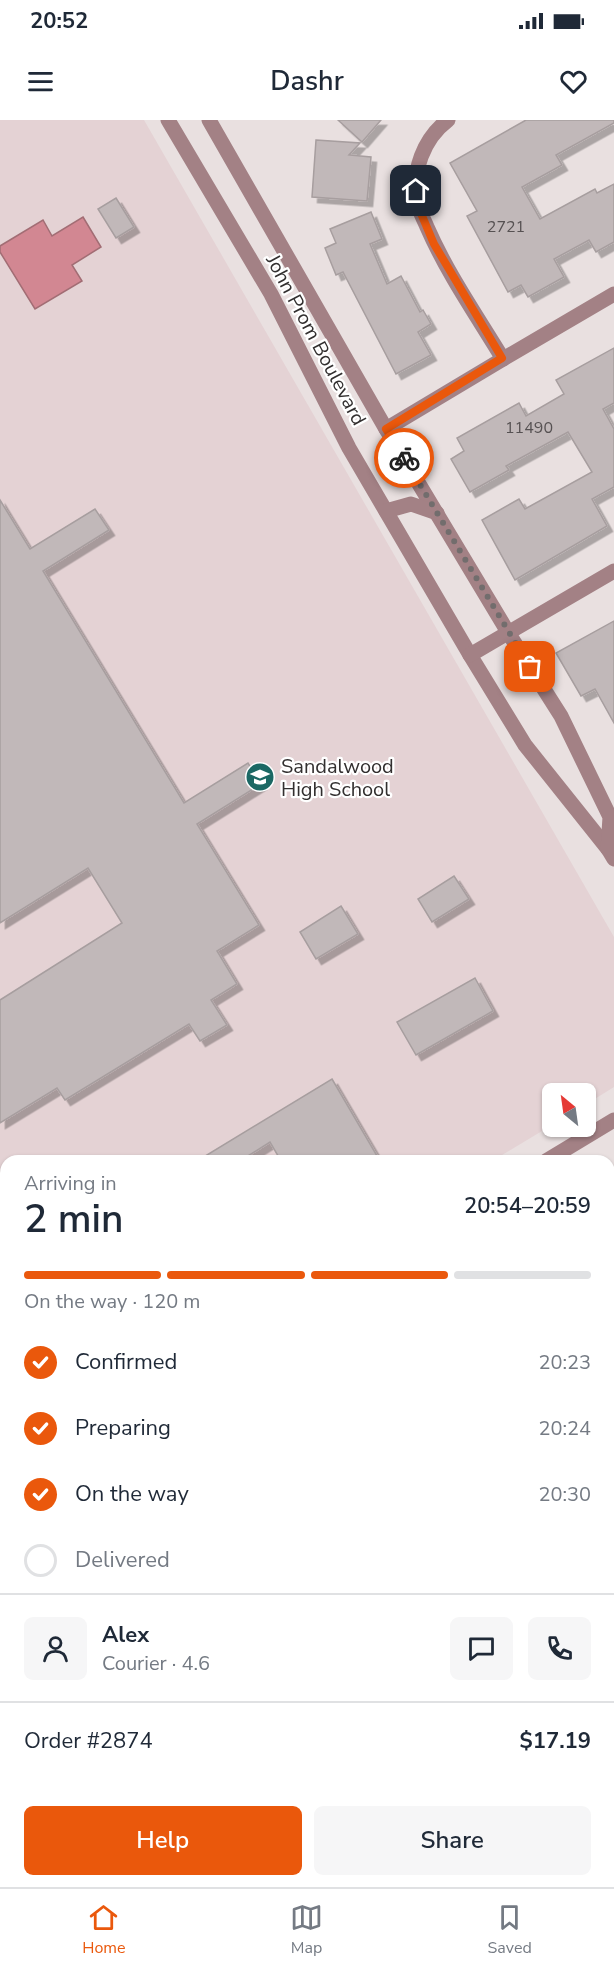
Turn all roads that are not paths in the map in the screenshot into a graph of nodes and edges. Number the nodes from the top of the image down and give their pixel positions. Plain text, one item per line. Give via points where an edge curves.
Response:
1 (168, 120) edge
2 (209, 120) edge
3 (448, 120) edge
4 (614, 294) edge
5 (502, 358) junction
6 (386, 429) junction
7 (386, 511) junction
8 (437, 513) junction
9 (614, 571) edge
10 (509, 634) junction
11 (470, 655) junction
12 (612, 851) edge
13 (614, 1120) edge
14 (556, 1155) edge

1 - 7 street, John Prom Boulevard via 271,294
2 - 6 street, John Prom Boulevard
3 - 5 street via 437,128 423,151 415,178 417,204 434,244
4 - 5 street
5 - 6 street
6 - 8 street, John Prom Boulevard
7 - 8 street via 411,504
7 - 11 street, John Prom Boulevard
8 - 10 street, John Prom Boulevard
9 - 10 street
10 - 11 street
10 - 12 street, John Prom Boulevard via 561,716 610,817
11 - 12 street, John Prom Boulevard via 525,745
13 - 14 street

